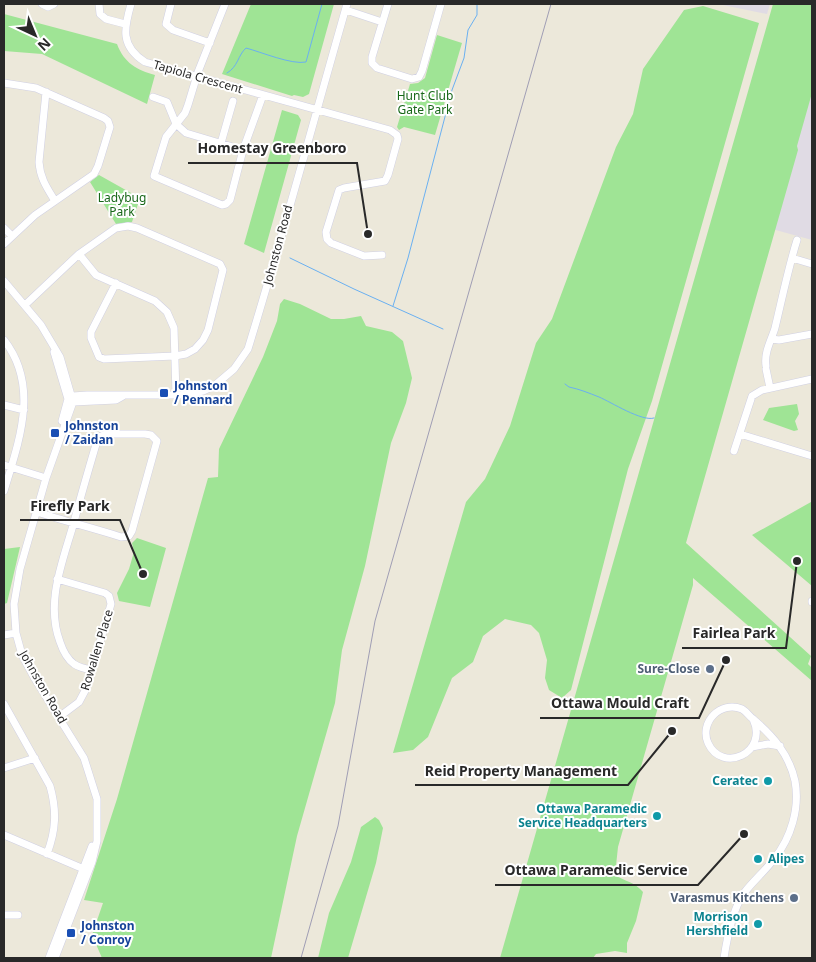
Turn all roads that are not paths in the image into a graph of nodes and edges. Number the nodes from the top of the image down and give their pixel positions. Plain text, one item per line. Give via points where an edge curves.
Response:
1 (42, 4) edge
2 (54, 4) edge
3 (99, 4) edge
4 (131, 4) edge
5 (171, 4) edge
6 (225, 4) edge
7 (388, 4) edge
8 (441, 4) edge
9 (346, 7) edge
10 (382, 22) junction
11 (125, 24) junction
12 (210, 43) junction
13 (197, 76) junction
14 (4, 83) edge
15 (46, 92) junction
16 (263, 95) junction
17 (153, 97) dead end
18 (234, 102) dead end
19 (316, 110) junction
20 (176, 124) junction
21 (221, 144) junction
22 (243, 150) junction
23 (55, 201) junction
24 (4, 228) edge
25 (12, 236) junction
26 (797, 240) dead end
27 (4, 244) edge
28 (79, 254) junction
29 (382, 255) dead end
30 (792, 258) junction
31 (812, 264) edge
32 (4, 282) edge
33 (116, 284) junction
34 (25, 304) junction
35 (812, 334) edge
36 (772, 338) junction
37 (4, 340) edge
38 (175, 356) junction
39 (812, 379) edge
40 (770, 388) junction
41 (176, 395) junction
42 (71, 399) junction
43 (4, 405) edge
44 (24, 410) junction
45 (740, 434) junction
46 (734, 451) dead end
47 (812, 456) edge
48 (7, 466) edge
49 (46, 478) junction
50 (4, 491) edge
51 (36, 512) junction
52 (74, 523) junction
53 (58, 579) junction
54 (16, 633) junction
55 (4, 635) edge
56 (92, 670) junction
57 (4, 704) edge
58 (59, 717) junction
59 (753, 719) junction
60 (780, 746) junction
61 (752, 747) junction
62 (35, 758) junction
63 (4, 768) edge
64 (4, 835) edge
65 (47, 854) junction
66 (86, 870) junction
67 (4, 915) edge
68 (18, 915) dead end
69 (49, 958) edge
70 (55, 958) edge
71 (724, 958) edge

1 - 2 street via 48,7
3 - 11 street via 100,14 106,19
4 - 11 street, Tapiola Crescent
5 - 12 street via 166,24
6 - 12 street
7 - 10 street
8 - 10 street via 419,77 412,79 376,68 372,63
9 - 10 street
9 - 19 street, Johnston Road
11 - 13 street, Tapiola Crescent via 126,41 132,52 145,62
12 - 13 street
13 - 16 street, Tapiola Crescent
13 - 20 street via 185,113
14 - 15 street via 30,86
15 - 23 street via 40,171
15 - 23 street via 104,118 110,127 94,174
16 - 19 street, Tapiola Crescent
16 - 22 street
17 - 20 street via 167,102
18 - 21 street
19 - 29 street, Tapiola Crescent via 390,130 397,135 385,181 339,190 326,232 331,243 364,256
19 - 41 street, Johnston Road via 248,349 234,369 214,386
20 - 21 street via 186,133
20 - 22 street via 166,137 154,176 222,205 230,200
21 - 22 street
23 - 25 street
24 - 25 street
25 - 27 street
26 - 30 street
28 - 33 street via 96,274
28 - 34 street
28 - 38 street via 116,228 128,226 220,264 224,270 206,335 190,352
30 - 31 street
30 - 36 street
32 - 34 street
33 - 38 street via 155,301 168,312 173,322
33 - 38 street via 91,332 100,357
34 - 42 street via 60,357
35 - 36 street via 779,340
36 - 40 street via 764,357
37 - 44 street via 17,362 23,382
38 - 41 street
39 - 40 street
40 - 45 street via 752,396
41 - 42 street, Johnston Road via 117,394
42 - 49 street, Johnston Road
43 - 44 street
44 - 48 street
45 - 46 street
45 - 47 street
48 - 49 street
48 - 50 street
49 - 51 street, Johnston Road
51 - 52 street
51 - 54 street, Johnston Road via 15,592
52 - 52 street via 121,537 129,536 157,444 154,437 145,434 106,434 99,437
52 - 53 street
53 - 56 street via 54,617 63,650 70,661
53 - 56 street, Rowallen Place via 105,593 111,600
54 - 55 street
54 - 58 street, Johnston Road via 26,663
56 - 58 street, Rowallen Place via 82,698
57 - 62 street
58 - 66 street, Johnston Road via 84,758 97,799 98,826
59 - 60 street
59 - 61 street via 757,732
59 - 61 street via 742,710 727,708 714,714 706,732 706,739 713,750 727,758 743,755
60 - 61 street
60 - 71 street via 795,782 792,828 774,860 744,894 732,921
62 - 63 street
62 - 65 street via 50,786 55,804 55,824
64 - 65 street
65 - 66 street
66 - 69 street, Johnston Road
66 - 70 street, Johnston Road
67 - 68 street

